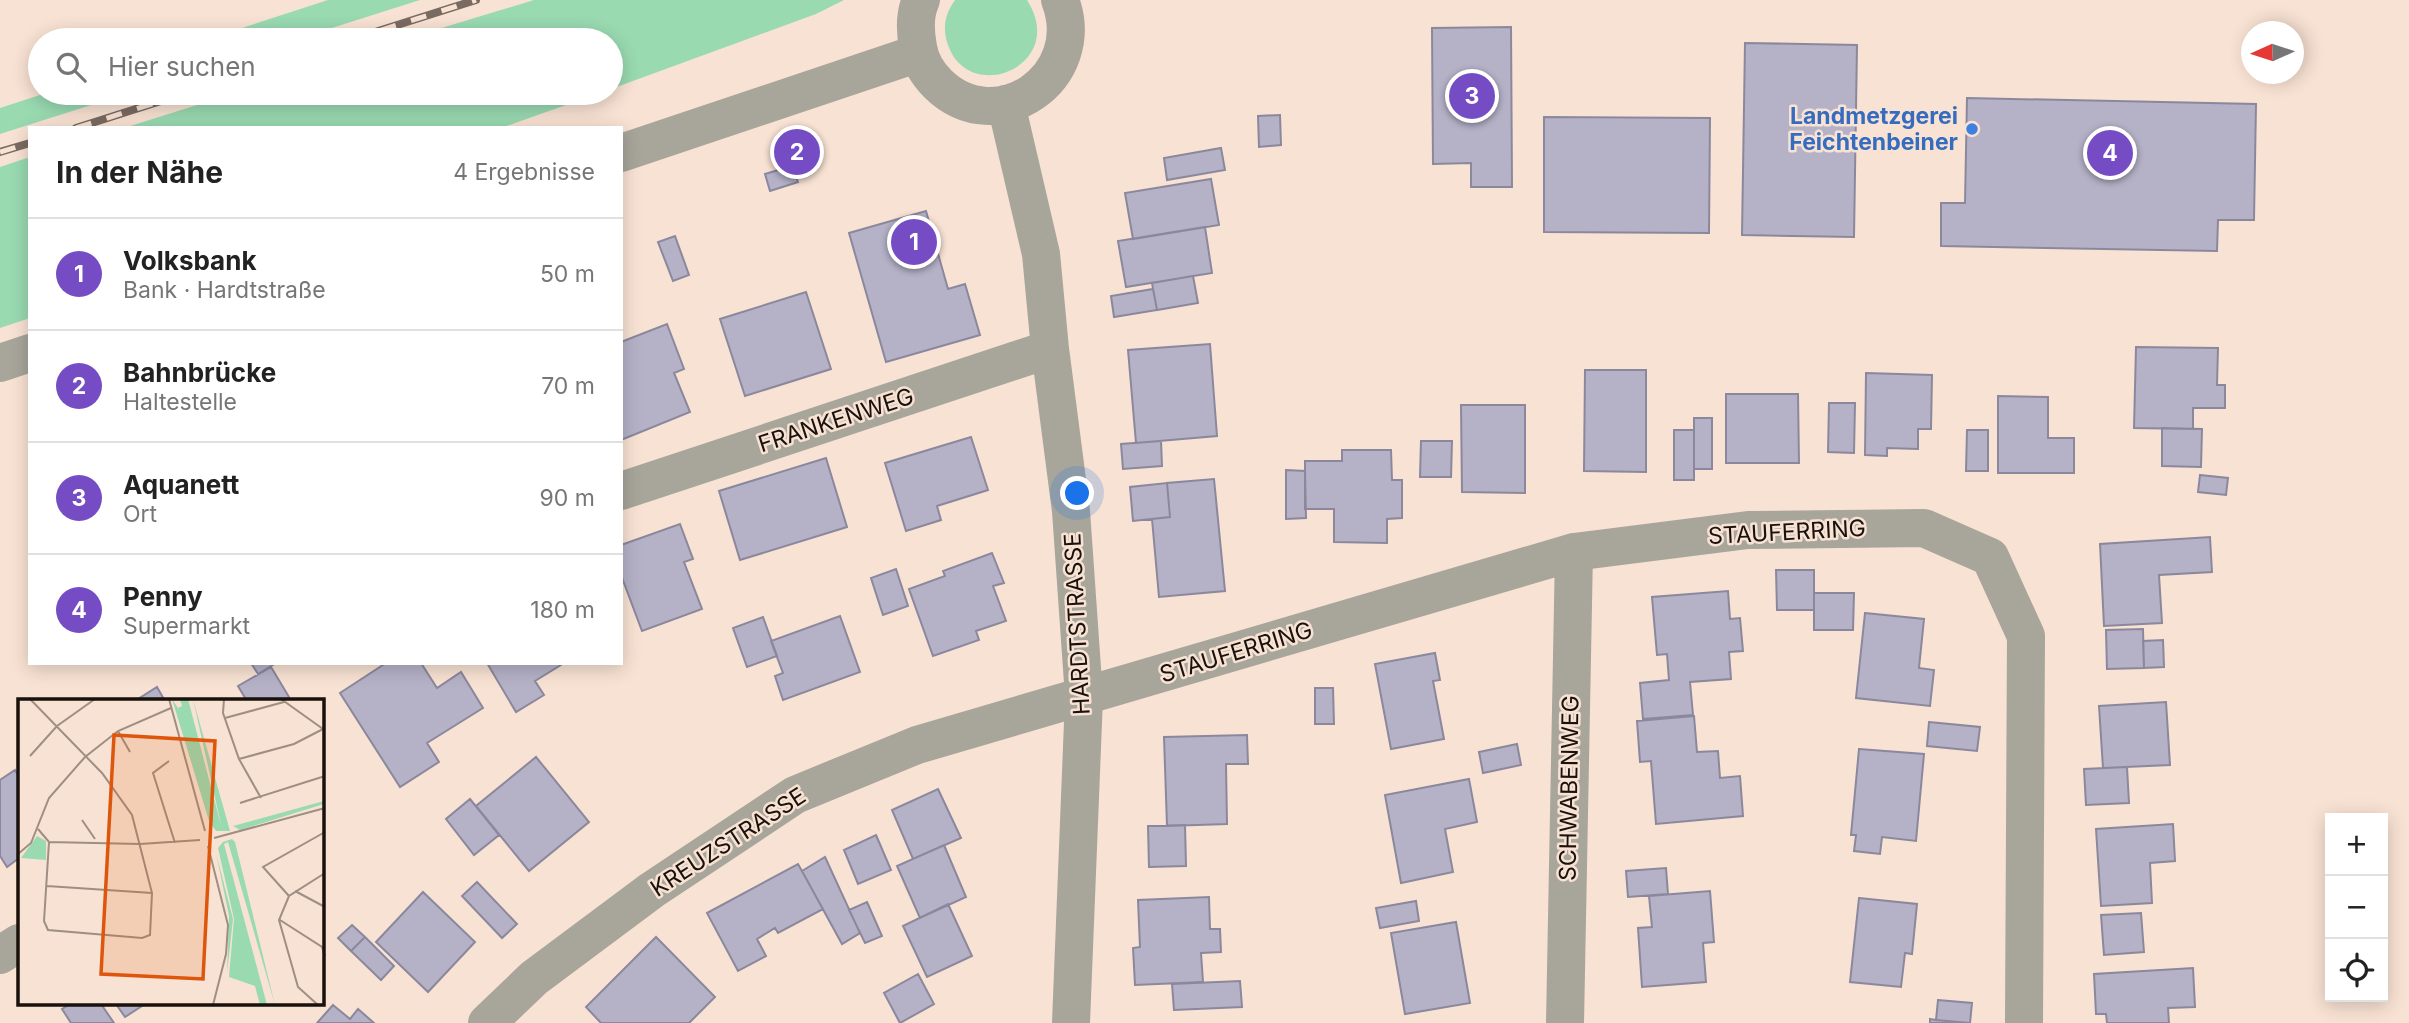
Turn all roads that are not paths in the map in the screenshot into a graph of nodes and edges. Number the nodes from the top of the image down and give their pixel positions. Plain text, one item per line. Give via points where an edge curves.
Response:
1 (921, 0) edge
2 (1073, 4) edge
3 (919, 53) junction
4 (1006, 104) junction
5 (623, 152) edge
6 (1050, 349) junction
7 (28, 354) edge
8 (0, 363) edge
9 (623, 490) edge
10 (1574, 552) junction
11 (1084, 697) junction
12 (18, 944) edge
13 (0, 955) edge
14 (487, 1023) edge
15 (1071, 1023) edge
16 (1565, 1023) edge
17 (2024, 1023) edge

1 - 3 street via 915,29
2 - 4 street via 1062,58 1051,78 1034,93
3 - 4 street via 929,74 945,91 967,102
3 - 5 street
4 - 6 street, HARDTSTRASSE via 1041,254
6 - 9 street, FRANKENWEG
6 - 11 street, HARDTSTRASSE via 1071,511
7 - 8 street
10 - 11 street, STAUFERRING
10 - 16 street, SCHWABENWEG
10 - 17 street, STAUFERRING via 1748,530 1924,527 1990,557 2026,636
11 - 14 street, KREUZSTRASSE via 917,745 794,795 652,890 545,970
11 - 15 street, HARDTSTRASSE
12 - 13 street

